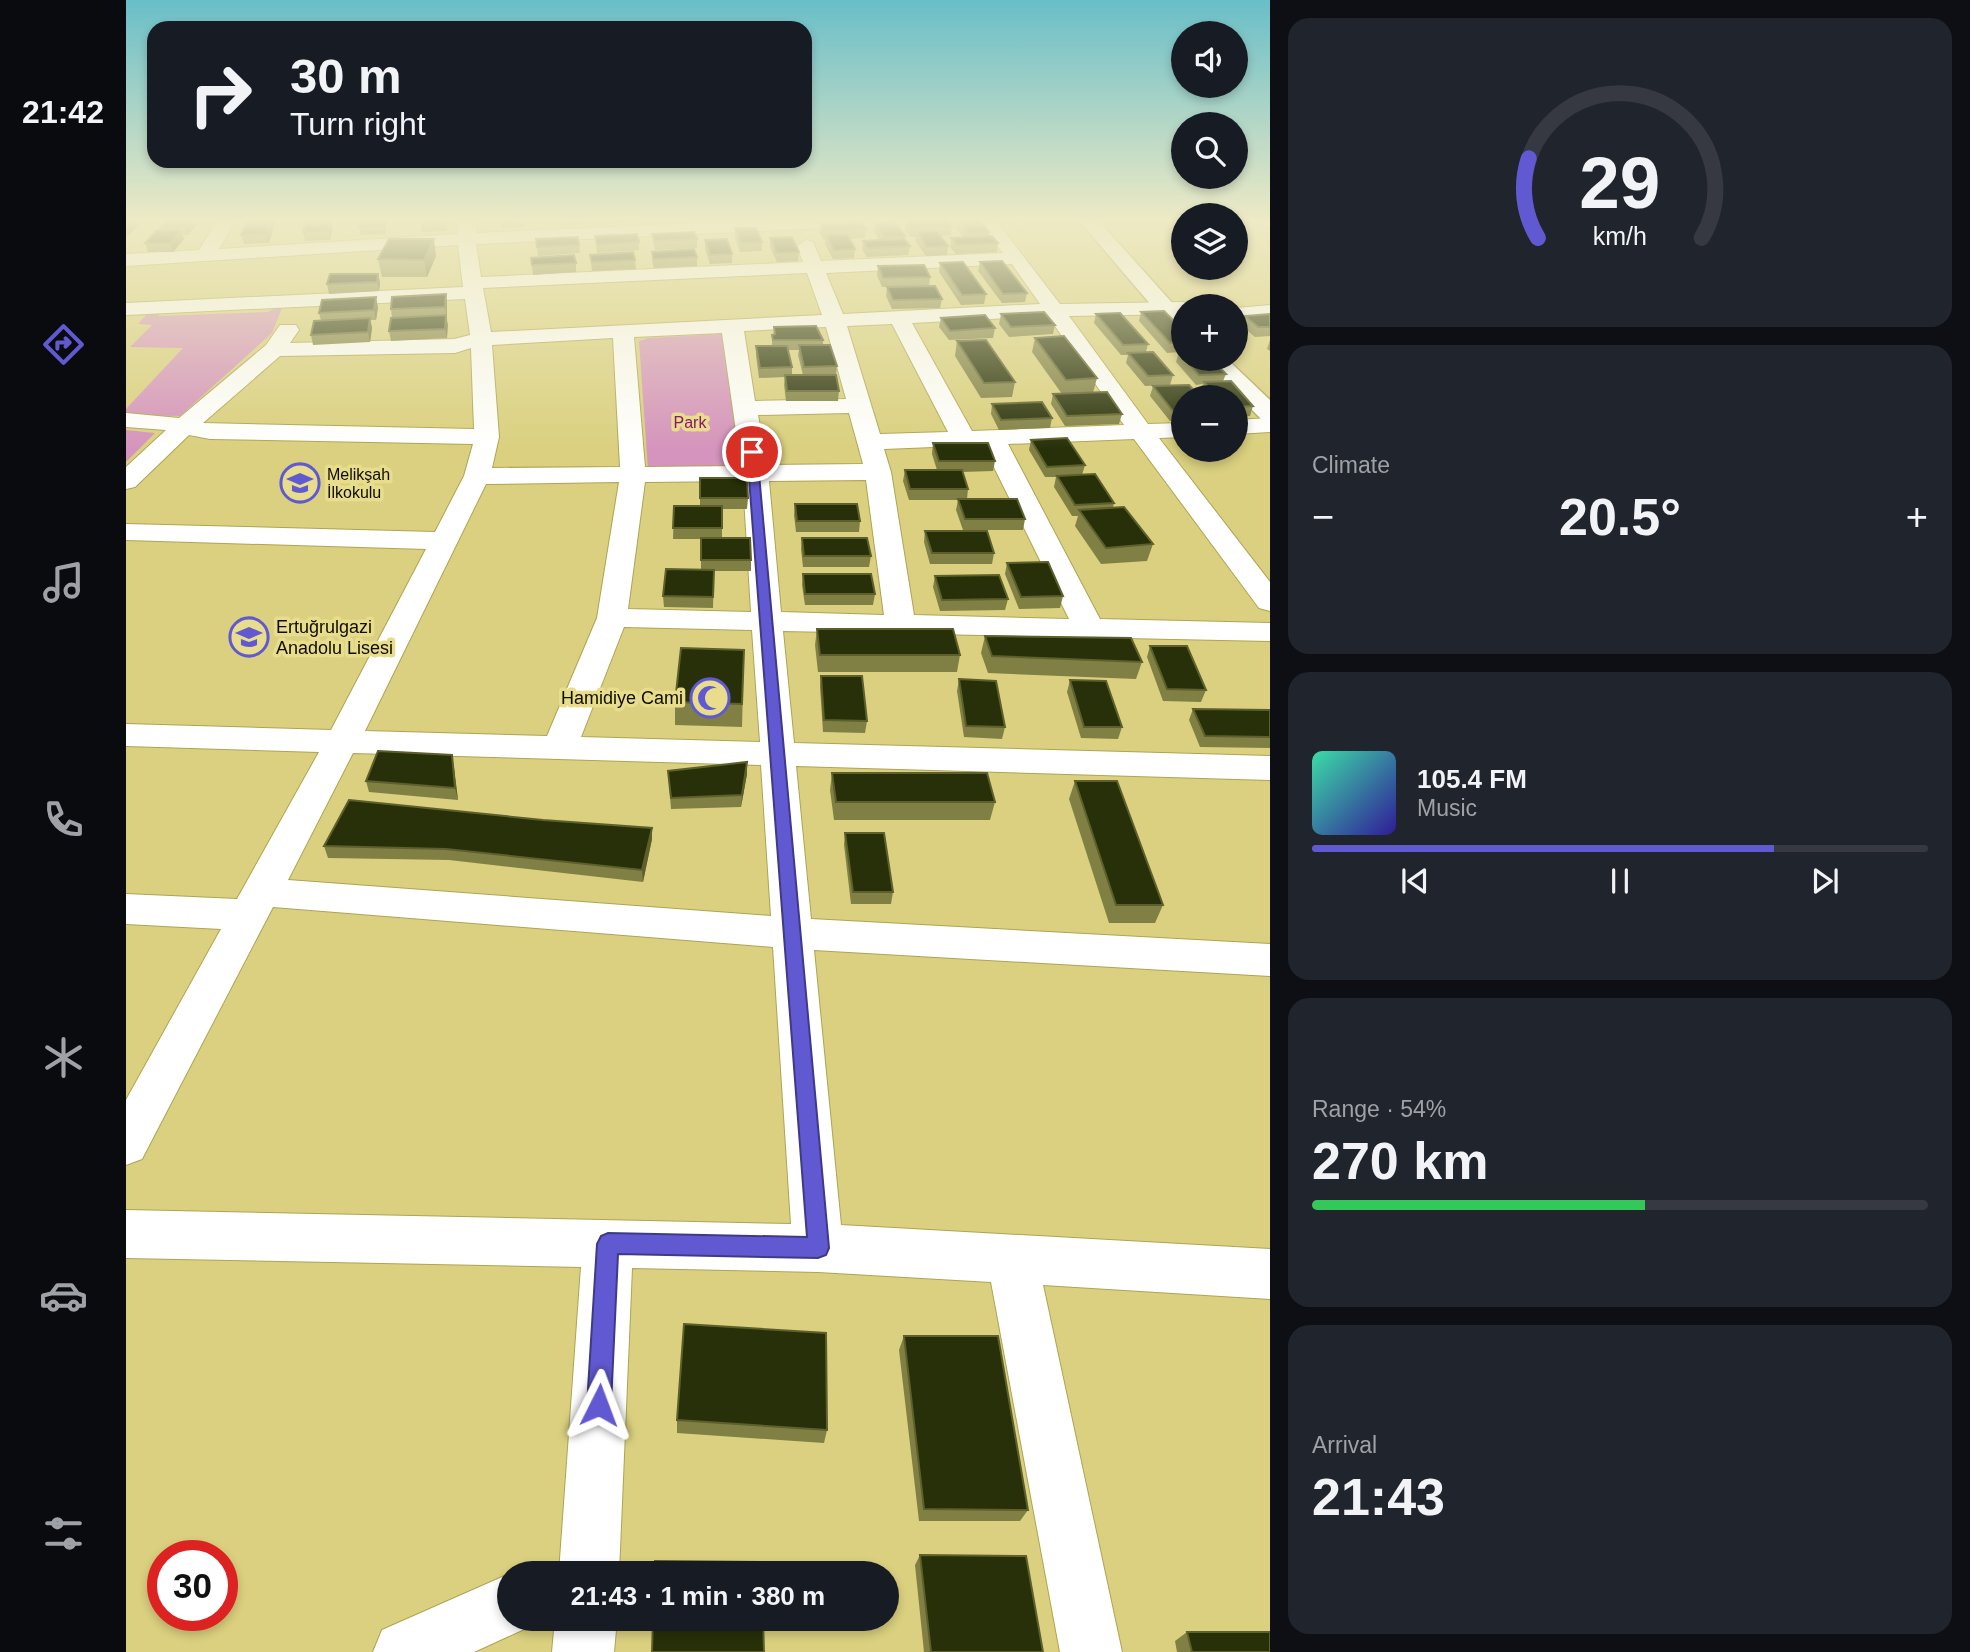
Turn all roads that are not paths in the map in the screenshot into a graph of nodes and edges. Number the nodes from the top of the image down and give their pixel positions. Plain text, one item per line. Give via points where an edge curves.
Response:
1 (301, 295) edge
2 (371, 295) edge
3 (475, 295) edge
4 (825, 295) edge
5 (1043, 295) edge
6 (300, 300) junction
7 (126, 309) edge
8 (148, 309) junction
9 (1053, 310) junction
10 (1270, 311) edge
11 (1248, 313) edge
12 (1171, 314) edge
13 (898, 318) junction
14 (835, 321) junction
15 (732, 326) junction
16 (126, 330) edge
17 (623, 331) junction
18 (481, 339) junction
19 (274, 350) junction
20 (1248, 367) edge
21 (1226, 371) edge
22 (1270, 388) edge
23 (859, 406) junction
24 (745, 408) junction
25 (1270, 414) edge
26 (126, 421) edge
27 (1270, 425) edge
28 (1248, 426) edge
29 (184, 427) junction
30 (1171, 431) edge
31 (1141, 432) junction
32 (487, 437) junction
33 (992, 438) junction
34 (964, 439) junction
35 (869, 442) junction
36 (878, 472) junction
37 (755, 473) junction
38 (633, 475) junction
39 (477, 476) junction
40 (126, 481) edge
41 (126, 532) edge
42 (444, 541) junction
43 (1270, 601) edge
44 (612, 618) junction
45 (767, 621) junction
46 (900, 624) junction
47 (1089, 628) junction
48 (1270, 632) edge
49 (126, 735) edge
50 (342, 742) junction
51 (559, 748) junction
52 (778, 755) junction
53 (1270, 768) edge
54 (255, 903) junction
55 (126, 909) edge
56 (793, 933) junction
57 (1270, 960) edge
58 (126, 1144) edge
59 (126, 1234) edge
60 (608, 1244) junction
61 (818, 1248) junction
62 (1012, 1259) junction
63 (1270, 1274) edge
64 (586, 1561) edge
65 (497, 1609) edge
66 (584, 1631) edge
67 (404, 1652) edge
68 (583, 1652) edge
69 (1091, 1652) edge

1 - 6 street
2 - 6 street
3 - 18 street
4 - 14 street
5 - 9 street
6 - 8 street
6 - 19 street
7 - 8 street
8 - 16 street
9 - 12 street
9 - 13 street
9 - 31 street
10 - 11 street
13 - 14 street
13 - 34 street
14 - 15 street
14 - 23 street
15 - 17 street
15 - 24 street
17 - 18 street
17 - 38 street
18 - 19 street via 455,346
18 - 32 street
19 - 29 street
20 - 22 main road
21 - 25 main road
23 - 24 street
23 - 35 street
24 - 37 street
26 - 29 street
27 - 28 street
29 - 32 street via 210,432
29 - 40 street
30 - 31 street
31 - 33 street
31 - 43 street
32 - 39 street
33 - 34 street
33 - 47 street
34 - 35 street
35 - 36 street
36 - 37 street
36 - 46 street
37 - 38 street
37 - 45 street
38 - 39 street
38 - 44 street
39 - 42 street
41 - 42 street
42 - 50 street
44 - 45 street
44 - 51 street
45 - 46 street
45 - 52 street
46 - 47 street
47 - 48 street
49 - 50 street
50 - 51 street
50 - 54 street
51 - 52 street
52 - 53 street
52 - 56 street
54 - 55 street
54 - 56 street
54 - 58 street
56 - 57 street
56 - 61 street
59 - 60 street
60 - 61 street
60 - 64 street
61 - 62 street
62 - 63 street
62 - 69 street
65 - 67 street
66 - 68 street

